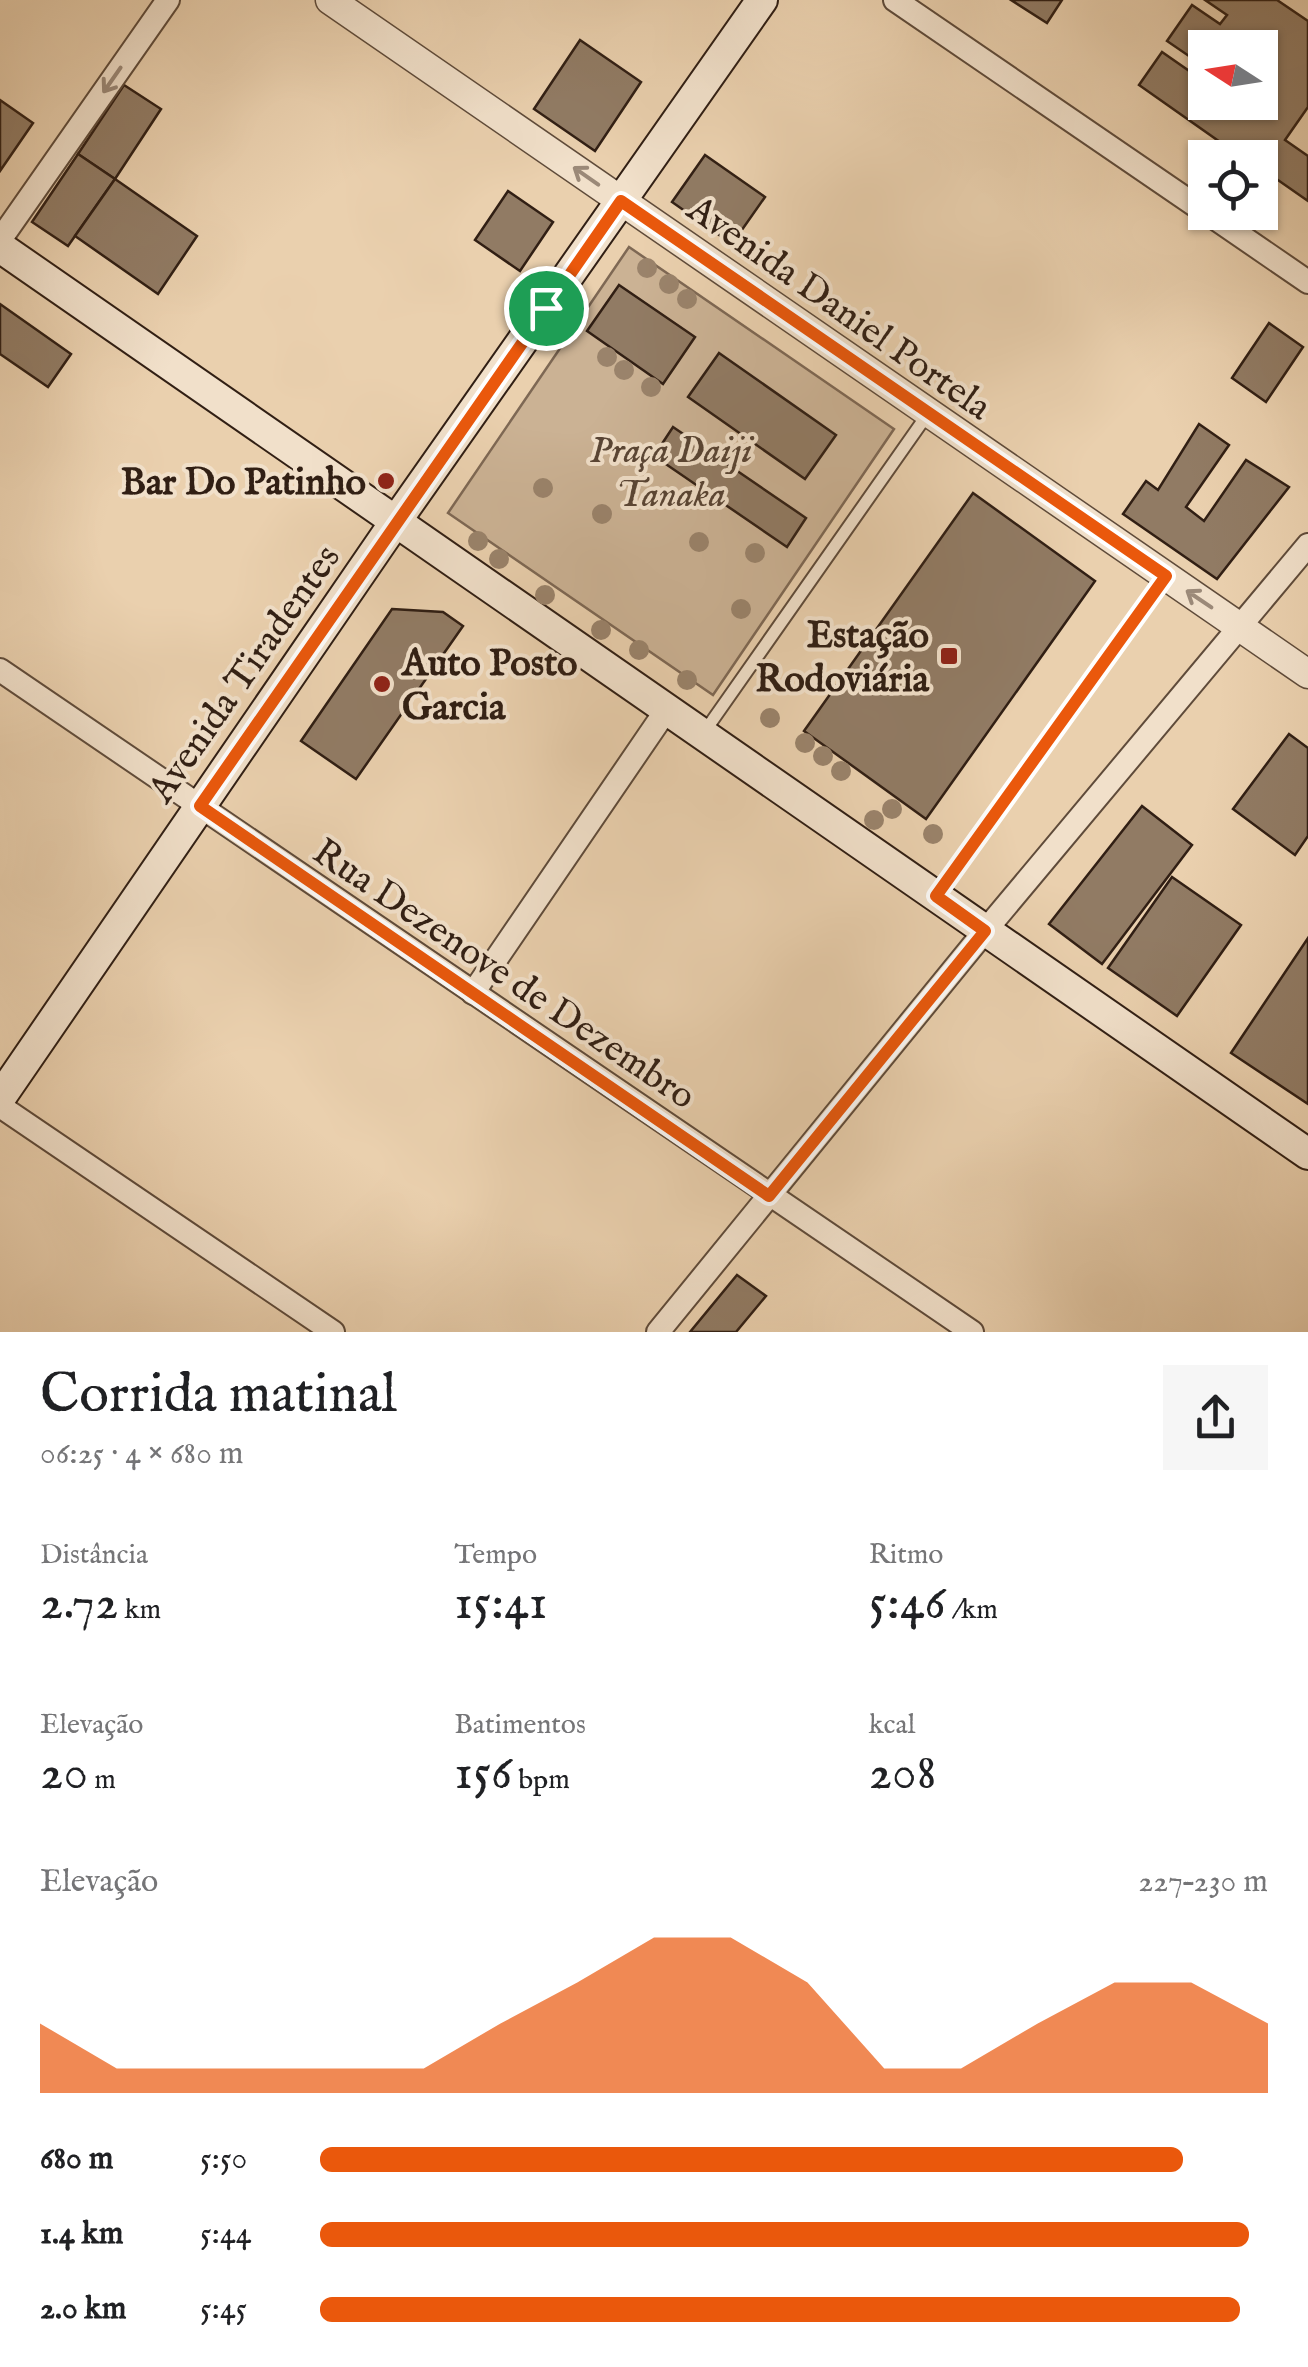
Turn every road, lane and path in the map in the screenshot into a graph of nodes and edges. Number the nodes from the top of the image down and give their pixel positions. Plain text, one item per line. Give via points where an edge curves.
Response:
1 (168, 0) edge
2 (330, 0) edge
3 (762, 0) edge
4 (896, 0) edge
5 (1188, 200) edge
6 (621, 201) junction
7 (1232, 230) edge
8 (0, 244) edge
9 (1308, 282) edge
10 (929, 413) junction
11 (396, 521) junction
12 (1308, 545) edge
13 (1166, 576) junction
14 (1239, 627) junction
15 (0, 670) edge
16 (1308, 674) edge
17 (667, 709) junction
18 (703, 734) junction
19 (200, 806) junction
20 (936, 896) junction
21 (985, 931) junction
22 (472, 993) junction
23 (0, 1098) edge
24 (0, 1106) edge
25 (1308, 1154) edge
26 (769, 1196) junction
27 (333, 1332) edge
28 (658, 1332) edge
29 (972, 1332) edge

1 -> 8 street
6 -> 2 street, Avenida Daniel Portela
3 - 6 main road, Avenida Tiradentes
4 - 5 street
6 - 10 street, Avenida Daniel Portela
6 - 11 main road, Avenida Tiradentes
7 - 9 street
8 - 11 main road
10 - 13 street, Avenida Daniel Portela
10 - 18 lane
11 - 17 main road
11 - 19 main road, Avenida Tiradentes
12 - 14 street
14 -> 13 street, Avenida Daniel Portela
13 - 20 lane
14 - 16 street, Avenida Daniel Portela
14 - 21 street
15 - 19 street, Rua Dezenove de Dezembro
17 - 18 main road
17 - 22 street
18 - 20 main road
19 - 22 street, Rua Dezenove de Dezembro
19 - 23 main road, Avenida Tiradentes
20 - 21 main road
21 - 25 main road
21 - 26 street
22 - 26 street, Rua Dezenove de Dezembro
24 - 27 street
26 - 28 street
26 - 29 street, Rua Dezenove de Dezembro

